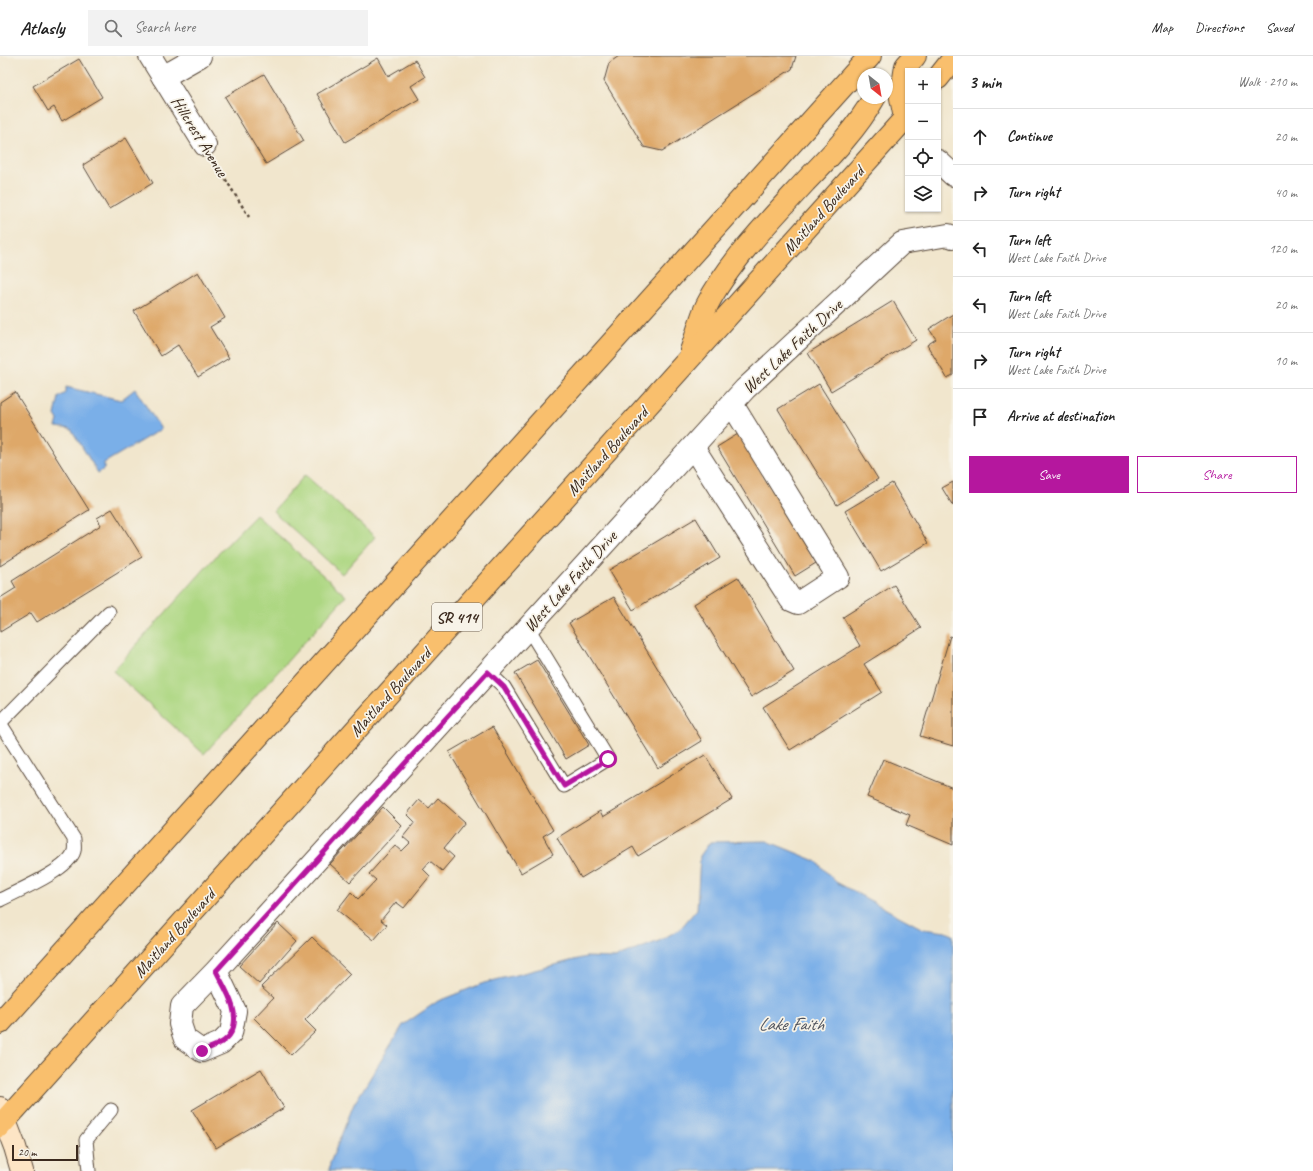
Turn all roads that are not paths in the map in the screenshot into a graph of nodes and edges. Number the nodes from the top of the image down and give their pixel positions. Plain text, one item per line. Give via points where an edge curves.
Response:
1 (150, 56) edge
2 (200, 56) edge
3 (915, 56) edge
4 (953, 59) edge
5 (870, 61) edge
6 (941, 74) edge
7 (163, 77) junction
8 (871, 104) edge
9 (905, 111) edge
10 (905, 120) edge
11 (205, 144) road end
12 (941, 164) edge
13 (953, 175) edge
14 (953, 238) edge
15 (688, 360) junction
16 (732, 404) junction
17 (693, 447) junction
18 (109, 612) dead end
19 (528, 628) junction
20 (488, 672) junction
21 (0, 723) edge
22 (0, 900) edge
23 (216, 971) dead end
24 (0, 1022) edge
25 (111, 1110) dead end
26 (2, 1118) edge
27 (22, 1171) edge
28 (89, 1171) edge

1 - 7 street, Hillcrest Avenue
2 - 7 street
3 - 9 main road via 906,66 901,98
4 - 6 main road
5 - 24 main road
7 - 11 street, Hillcrest Avenue
8 - 15 main road via 840,145 726,273 706,306
10 - 15 main road, Maitland Boulevard / SR 414
12 - 13 street
14 - 16 street, West Lake Faith Drive via 948,235 902,243 750,384
15 - 26 main road, Maitland Boulevard / SR 414
16 - 17 street, West Lake Faith Drive
16 - 17 street via 838,577 798,603 791,600
17 - 19 street, West Lake Faith Drive
18 - 21 lane
19 - 20 street, West Lake Faith Drive
19 - 20 lane via 608,759 564,786 504,687
20 - 23 street, West Lake Faith Drive
21 - 22 lane via 74,839 74,852 64,865 47,877
25 - 28 lane via 86,1140
26 - 27 main road

